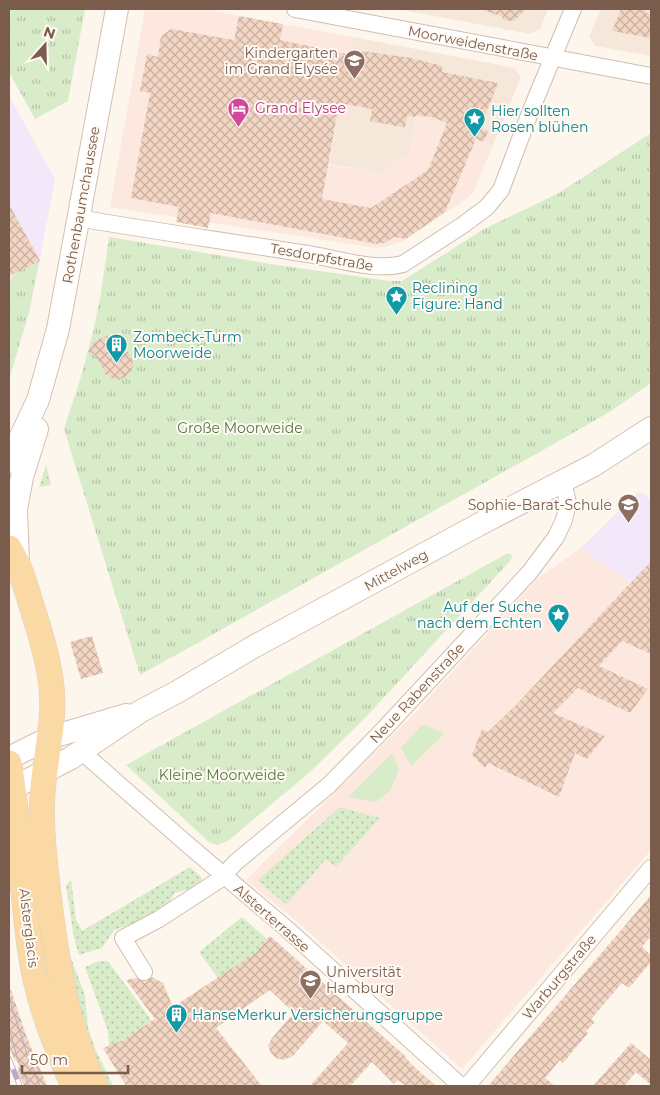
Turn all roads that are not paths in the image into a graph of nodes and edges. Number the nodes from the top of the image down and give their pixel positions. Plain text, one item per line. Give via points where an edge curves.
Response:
1 (117, 9) edge
2 (295, 9) edge
3 (573, 9) edge
4 (364, 15) edge
5 (553, 59) junction
6 (651, 76) edge
7 (78, 218) junction
8 (38, 400) junction
9 (651, 428) edge
10 (9, 462) edge
11 (563, 481) junction
12 (13, 555) edge
13 (141, 711) junction
14 (49, 738) junction
15 (82, 752) junction
16 (9, 758) edge
17 (9, 763) edge
18 (43, 773) junction
19 (11, 789) edge
20 (651, 868) edge
21 (223, 876) junction
22 (144, 972) dead end
23 (74, 1086) edge
24 (95, 1086) edge
25 (461, 1086) edge
26 (467, 1086) edge

1 - 7 street, Rothenbaumchaussee
2 - 4 street, Moorweidenstraße
3 - 5 street, Tesdorpfstraße
4 - 5 street, Moorweidenstraße
5 - 6 street, Moorweidenstraße
5 - 7 street, Tesdorpfstraße via 501,190 487,207 403,264 380,267
7 - 8 street, Rothenbaumchaussee via 58,329
8 - 10 street, Rothenbaumchaussee
8 - 12 street, Rothenbaumchaussee via 38,426 16,509
9 - 11 street, Mittelweg
11 - 13 street, Mittelweg via 255,646
11 - 21 street, Neue Rabenstraße via 568,503 561,528 529,573 329,785
12 - 14 main road, Alsterglacis via 47,664 52,696
13 - 14 street, Mittelweg
13 - 15 street, Mittelweg
14 - 16 street, Mittelweg
14 - 18 main road, Alsterglacis
15 - 18 street, Mittelweg
15 - 21 street, Alsterterrasse
17 - 19 main road, Alsterglacis
18 - 19 street, Mittelweg
18 - 24 main road, Alsterglacis via 44,851 60,979 80,1051
19 - 23 main road, Alsterglacis via 37,985
20 - 26 street, Warburgstraße
21 - 22 street, Neue Rabenstraße via 159,919 123,938
21 - 25 street, Alsterterrasse via 287,929

